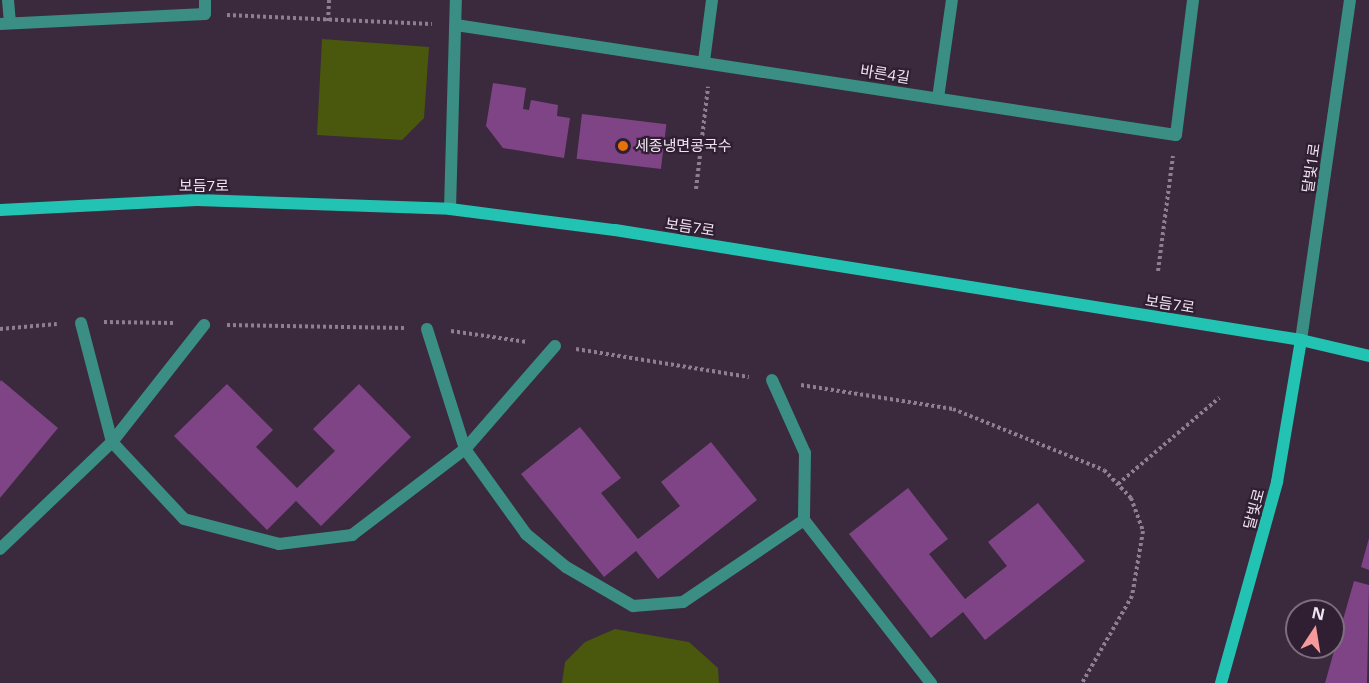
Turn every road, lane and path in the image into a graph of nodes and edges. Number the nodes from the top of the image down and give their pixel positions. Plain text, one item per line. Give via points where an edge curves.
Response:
1 (8, 0) edge
2 (205, 0) edge
3 (329, 0) edge
4 (456, 0) edge
5 (712, 0) edge
6 (952, 0) edge
7 (1193, 0) edge
8 (1350, 0) edge
9 (205, 14) junction
10 (328, 21) junction
11 (5, 23) edge
12 (456, 25) junction
13 (704, 61) junction
14 (709, 80) dead end
15 (938, 98) junction
16 (1176, 135) junction
17 (696, 189) dead end
18 (450, 209) junction
19 (0, 210) edge
20 (1158, 271) dead end
21 (81, 323) junction
22 (204, 325) junction
23 (0, 329) edge
24 (427, 329) junction
25 (1301, 340) junction
26 (555, 346) junction
27 (1369, 356) edge
28 (772, 380) junction
29 (1219, 398) dead end
30 (112, 442) junction
31 (465, 449) junction
32 (1118, 484) junction
33 (804, 520) junction
34 (0, 549) edge
35 (931, 683) edge
36 (1082, 683) edge
37 (1221, 683) edge

1 - 11 street
2 - 9 street
3 - 10 path
4 - 12 street
5 - 13 street
6 - 15 street
7 - 16 street
8 - 25 street, 달빛1로
9 - 10 path
9 - 11 street
10 - 12 path
12 - 13 street, 바른4길
12 - 18 street
13 - 15 street, 바른4길
14 - 17 path
15 - 16 street, 바른4길
16 - 20 path
18 - 19 street, 보듬7로 via 197,200
18 - 25 street, 보듬7로 via 627,232
21 - 22 path
21 - 23 path
21 - 30 street
22 - 24 path
22 - 30 street
24 - 26 path
24 - 31 street
25 - 27 street, 보듬7로
25 - 37 street, 달빛로 via 1278,482
26 - 28 path
26 - 31 street
28 - 32 path via 953,409 1104,470
28 - 33 street via 805,453
29 - 32 path
30 - 31 street via 184,519 279,544 352,535
30 - 34 street
31 - 33 street via 526,534 566,567 633,606 683,602
32 - 36 path via 1131,498 1143,531 1132,596
33 - 35 street

